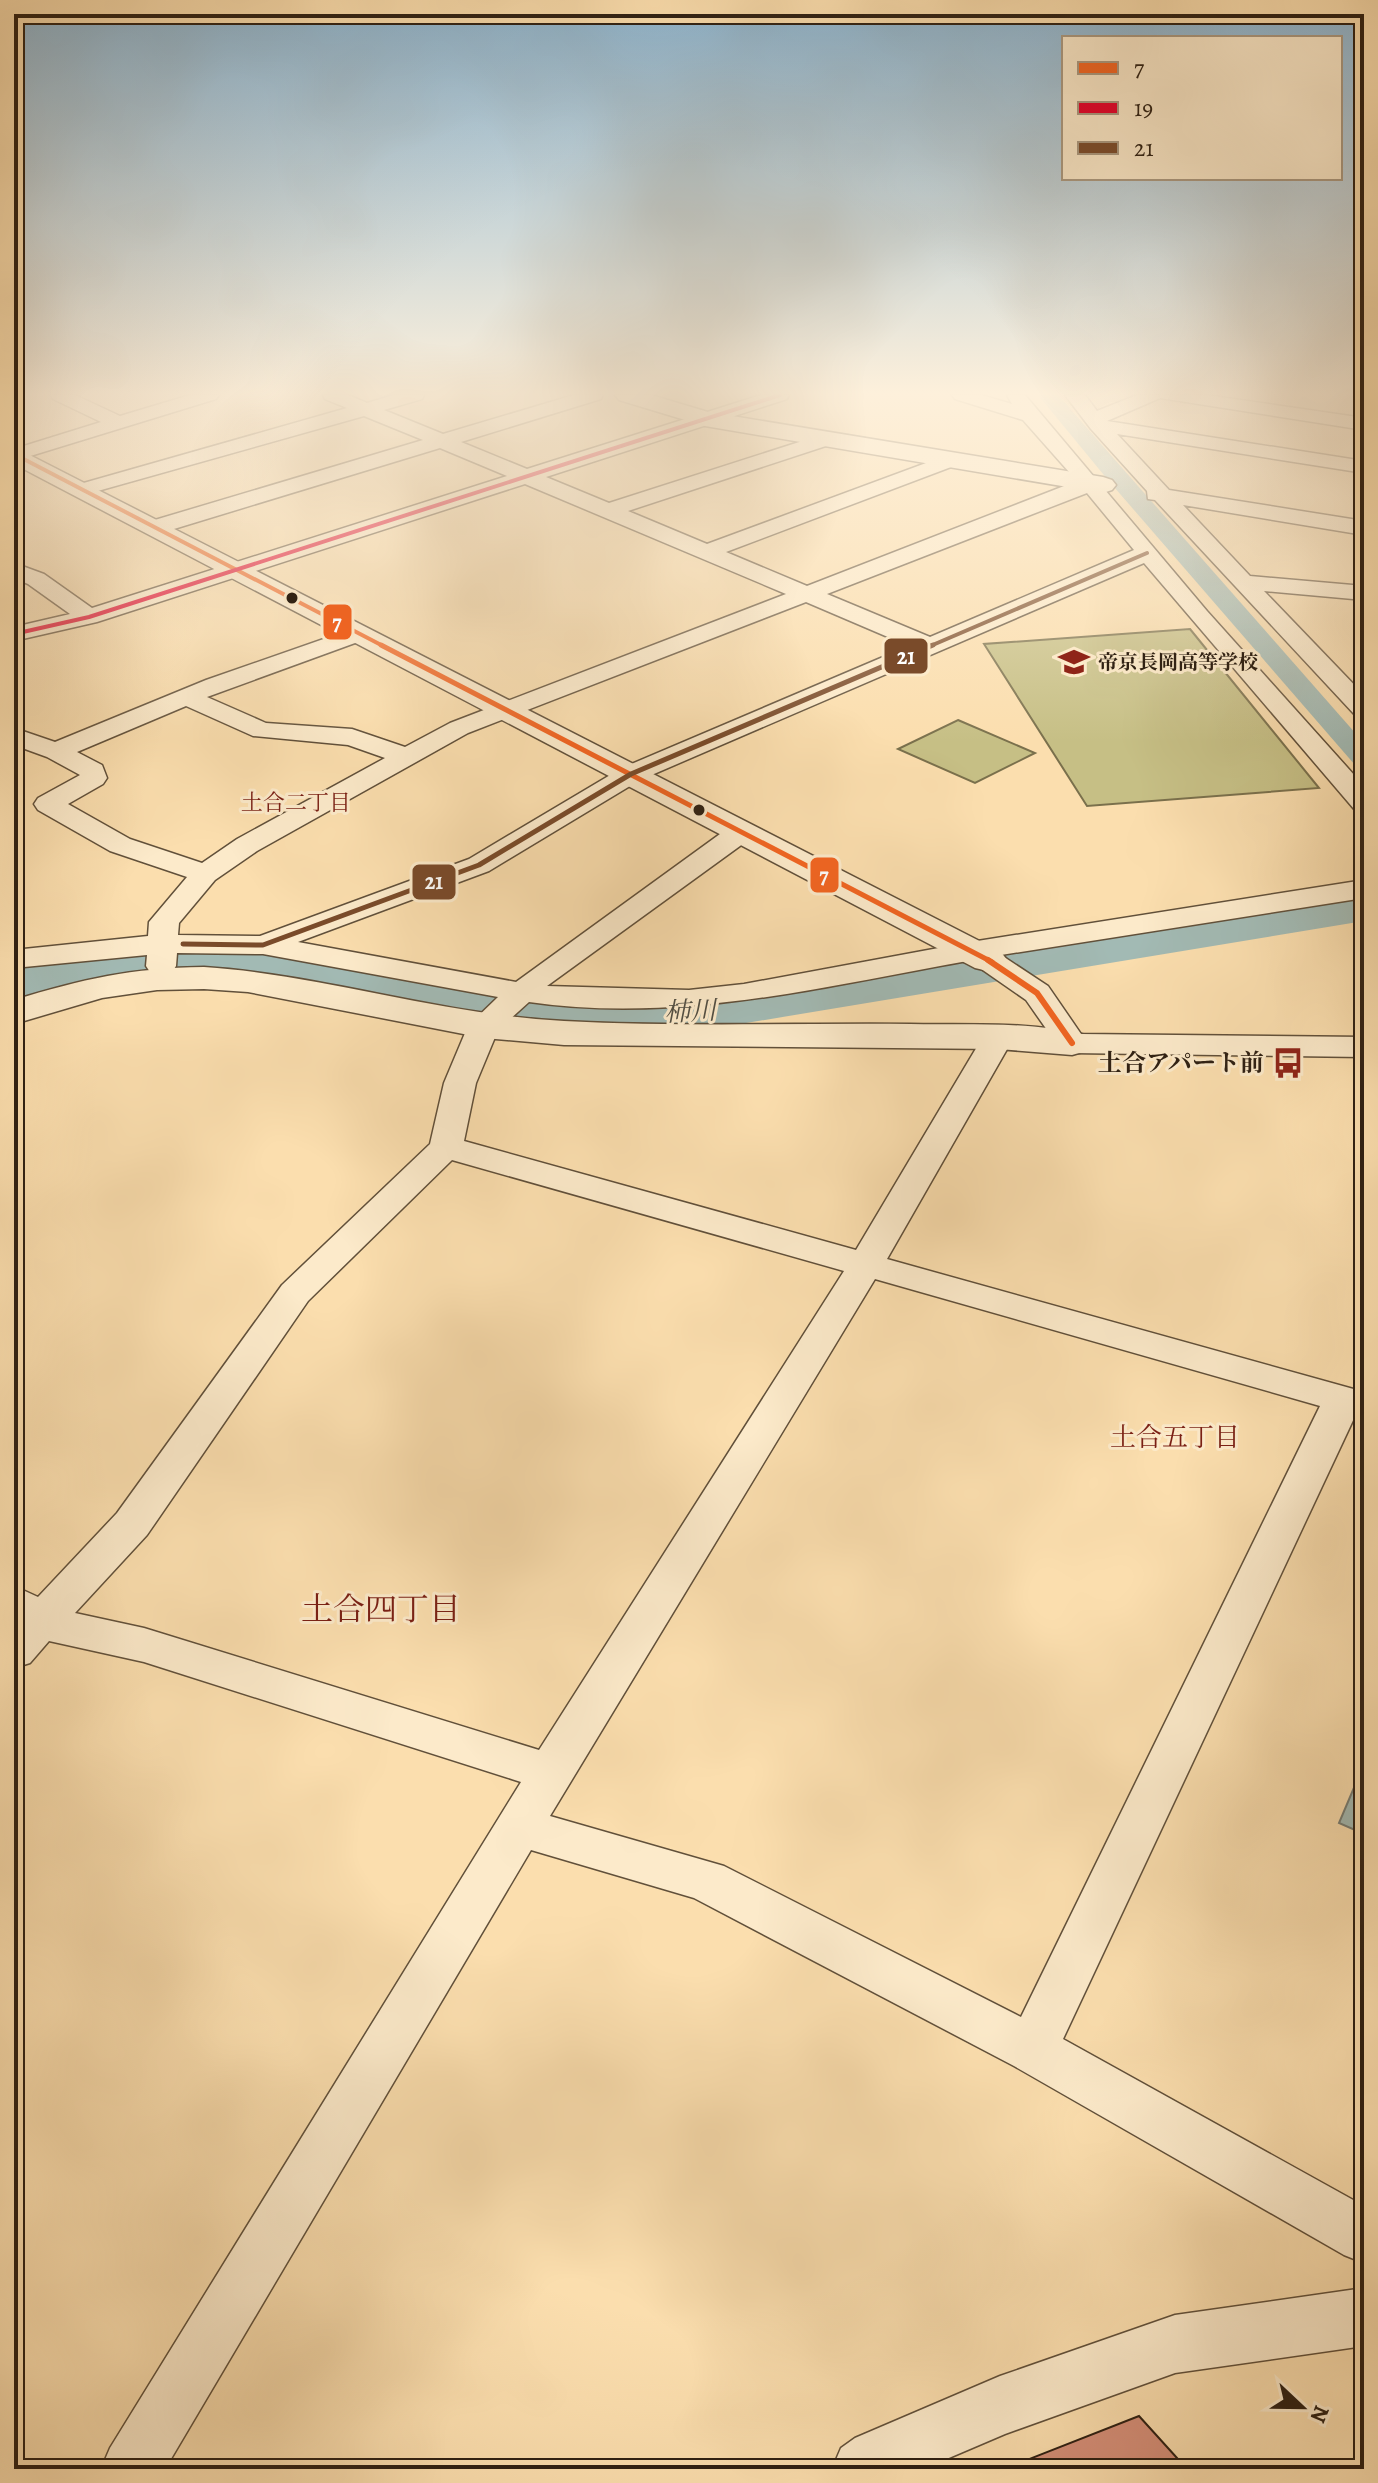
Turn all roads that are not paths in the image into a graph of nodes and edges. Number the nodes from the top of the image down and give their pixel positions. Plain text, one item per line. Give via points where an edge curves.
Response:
1 (123, 511) edge
2 (208, 511) edge
3 (420, 511) edge
4 (607, 511) edge
5 (816, 511) edge
6 (1022, 511) edge
7 (1134, 511) edge
8 (1163, 511) edge
9 (1260, 511) edge
10 (156, 527) junction
11 (1364, 528) edge
12 (706, 552) junction
13 (1147, 553) junction
14 (14, 570) edge
15 (237, 570) junction
16 (1244, 582) junction
17 (803, 593) junction
18 (1364, 593) edge
19 (89, 617) junction
20 (14, 634) edge
21 (358, 634) junction
22 (928, 645) junction
23 (187, 697) junction
24 (504, 710) junction
25 (1364, 710) edge
26 (14, 736) edge
27 (56, 751) junction
28 (405, 756) junction
29 (631, 774) junction
30 (1364, 803) edge
31 (741, 832) junction
32 (205, 874) junction
33 (1364, 889) edge
34 (263, 945) junction
35 (980, 956) junction
36 (14, 959) edge
37 (161, 960) junction
38 (521, 992) junction
39 (14, 1012) edge
40 (484, 1026) junction
41 (998, 1037) junction
42 (1072, 1043) junction
43 (1364, 1047) edge
44 (446, 1147) junction
45 (866, 1264) junction
46 (23, 1625) edge
47 (550, 1772) junction
48 (520, 1827) junction
49 (1032, 2049) junction
50 (1364, 2236) edge
51 (1364, 2317) edge
52 (131, 2469) edge
53 (862, 2469) edge

1 - 10 street
2 - 10 street
3 - 15 street
4 - 12 street
5 - 12 street
6 - 17 street
7 - 13 street
8 - 16 street via 1193,529
9 - 11 street
10 - 15 street
12 - 17 street
13 - 22 street
13 - 30 street
14 - 19 street via 46,585
15 - 19 street
15 - 21 street
16 - 18 street
16 - 25 street
17 - 22 street
17 - 24 street
19 - 20 street
21 - 23 street
21 - 24 street
22 - 29 street
23 - 27 street
23 - 28 street via 262,731 352,737
24 - 28 street
24 - 29 street
26 - 27 street
27 - 32 street via 93,771 94,778 48,804 120,845
28 - 32 street
29 - 31 street
29 - 34 street via 479,865
31 - 35 street
31 - 38 street
32 - 37 street via 164,922
33 - 35 street
34 - 37 street
34 - 38 street
35 - 38 street via 689,999
35 - 42 street via 1037,993
36 - 37 street
37 - 39 street via 98,987
37 - 40 street via 204,978 248,981
38 - 40 street
40 - 41 street via 564,1033
40 - 44 street via 460,1083
41 - 42 street
41 - 45 street
42 - 43 street
44 - 45 street
44 - 46 street via 295,1293 132,1524
45 - 47 street
45 - 49 street via 1343,1399
46 - 47 street via 144,1645
47 - 48 street
48 - 49 street via 707,1881
48 - 52 street
49 - 50 street
51 - 53 street via 1175,2344 1000,2406

